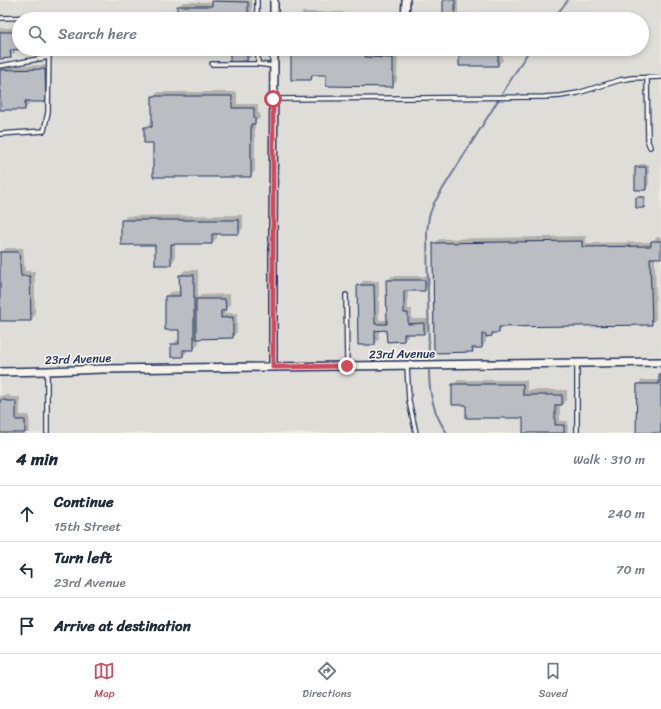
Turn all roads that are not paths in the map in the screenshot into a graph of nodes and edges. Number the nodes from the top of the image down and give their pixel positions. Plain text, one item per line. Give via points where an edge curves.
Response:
1 (257, 0) edge
2 (274, 0) edge
3 (406, 0) edge
4 (257, 12) edge
5 (274, 12) edge
6 (406, 12) edge
7 (0, 18) edge
8 (12, 18) edge
9 (258, 56) edge
10 (274, 56) edge
11 (49, 57) joint
12 (212, 64) dead end
13 (258, 64) junction
14 (0, 66) edge
15 (274, 66) junction
16 (647, 77) junction
17 (661, 77) edge
18 (273, 99) junction
19 (0, 134) edge
20 (650, 147) dead end
21 (346, 294) dead end
22 (661, 362) edge
23 (577, 363) junction
24 (347, 366) junction
25 (407, 366) junction
26 (273, 367) junction
27 (47, 371) junction
28 (0, 372) edge
29 (47, 433) edge
30 (416, 433) edge
31 (577, 433) edge

1 - 4 lane
2 - 5 street
3 - 6 street
7 - 8 lane
9 - 13 lane
10 - 15 street
11 - 14 lane
11 - 19 lane via 48,112 44,131
12 - 13 lane
13 - 15 lane
15 - 18 street
16 - 17 lane
16 - 18 lane via 620,80 560,96
16 - 20 lane
18 - 26 street
21 - 24 lane
22 - 23 street, 23rd Avenue
23 - 25 street, 23rd Avenue
23 - 31 lane
24 - 25 street, 23rd Avenue
24 - 26 street, 23rd Avenue
25 - 30 lane via 409,401
26 - 27 street, 23rd Avenue via 102,368
27 - 28 street, 23rd Avenue
27 - 29 lane

